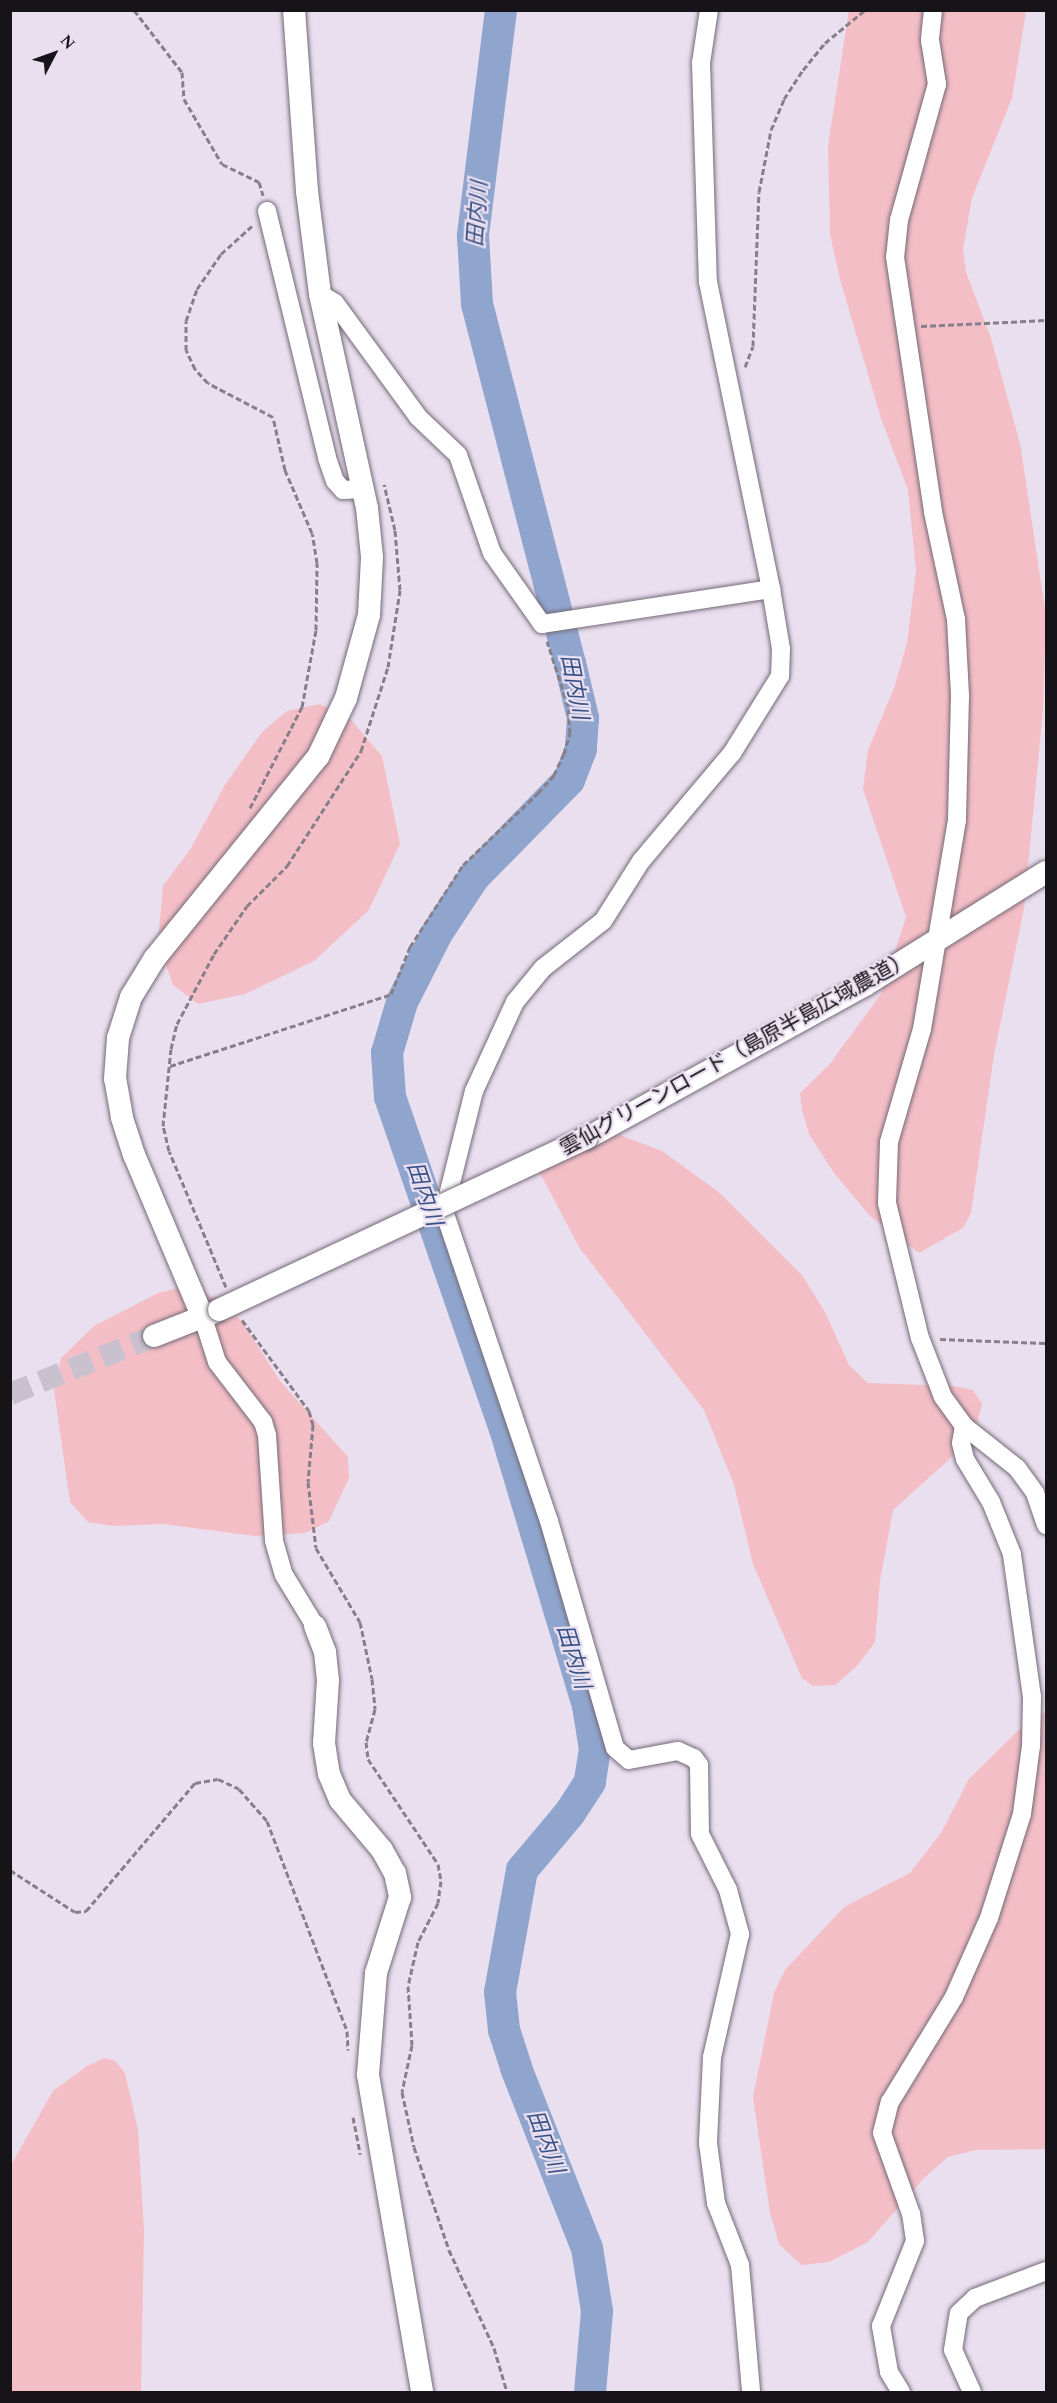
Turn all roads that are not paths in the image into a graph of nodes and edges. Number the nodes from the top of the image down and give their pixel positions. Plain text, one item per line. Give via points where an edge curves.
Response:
1 (294, 10) edge
2 (709, 10) edge
3 (933, 10) edge
4 (267, 211) road end
5 (320, 294) junction
6 (363, 489) junction
7 (771, 589) junction
8 (1047, 872) edge
9 (939, 941) junction
10 (222, 1307) junction
11 (154, 1336) tunnel mouth
12 (964, 1426) junction
13 (1047, 1525) edge
14 (315, 1626) joint
15 (1047, 2271) edge
16 (422, 2392) edge
17 (751, 2392) edge
18 (902, 2392) edge
19 (972, 2392) edge

1 - 5 street
2 - 7 street via 701,63 708,282
3 - 9 street via 930,40 937,84 899,220 895,257 933,512 956,618 960,685 957,820
4 - 6 street via 335,482 343,490
5 - 6 street
5 - 7 street via 335,303 418,417 458,454 492,553 544,623
6 - 10 street via 372,557 369,615 360,656 318,757 155,958 131,997 118,1038 116,1079 134,1155
7 - 17 street via 781,649 780,676 770,698 732,753 641,861 603,921 543,968 515,1002 474,1091 444,1211 549,1521 615,1748 629,1760 678,1751 694,1758 699,1766 700,1834 728,1890 740,1934 712,2057 708,2144 716,2203 740,2265
8 - 9 street, 雲仙グリーンロード（島原半島広域農道）
9 - 10 street, 雲仙グリーンロード（島原半島広域農道）, bridge via 730,1062 587,1138
9 - 12 street via 922,1029 889,1142 887,1203 920,1338 943,1397
10 - 11 street, 雲仙グリーンロード（島原半島広域農道）
10 - 14 street via 217,1362 263,1422 274,1541 284,1575
12 - 13 street via 1017,1468 1035,1493
12 - 18 street via 961,1443 965,1459 991,1502 1012,1554 1032,1697 1031,1746 1022,1814 989,1918 954,1997 890,2102 882,2133 911,2214 915,2241 882,2326 889,2372
14 - 16 street via 325,1652 328,1680 324,1743 329,1774 340,1800 382,1850 395,1873 400,1897 376,1973 368,2075
15 - 19 street via 975,2298 959,2313 953,2350

